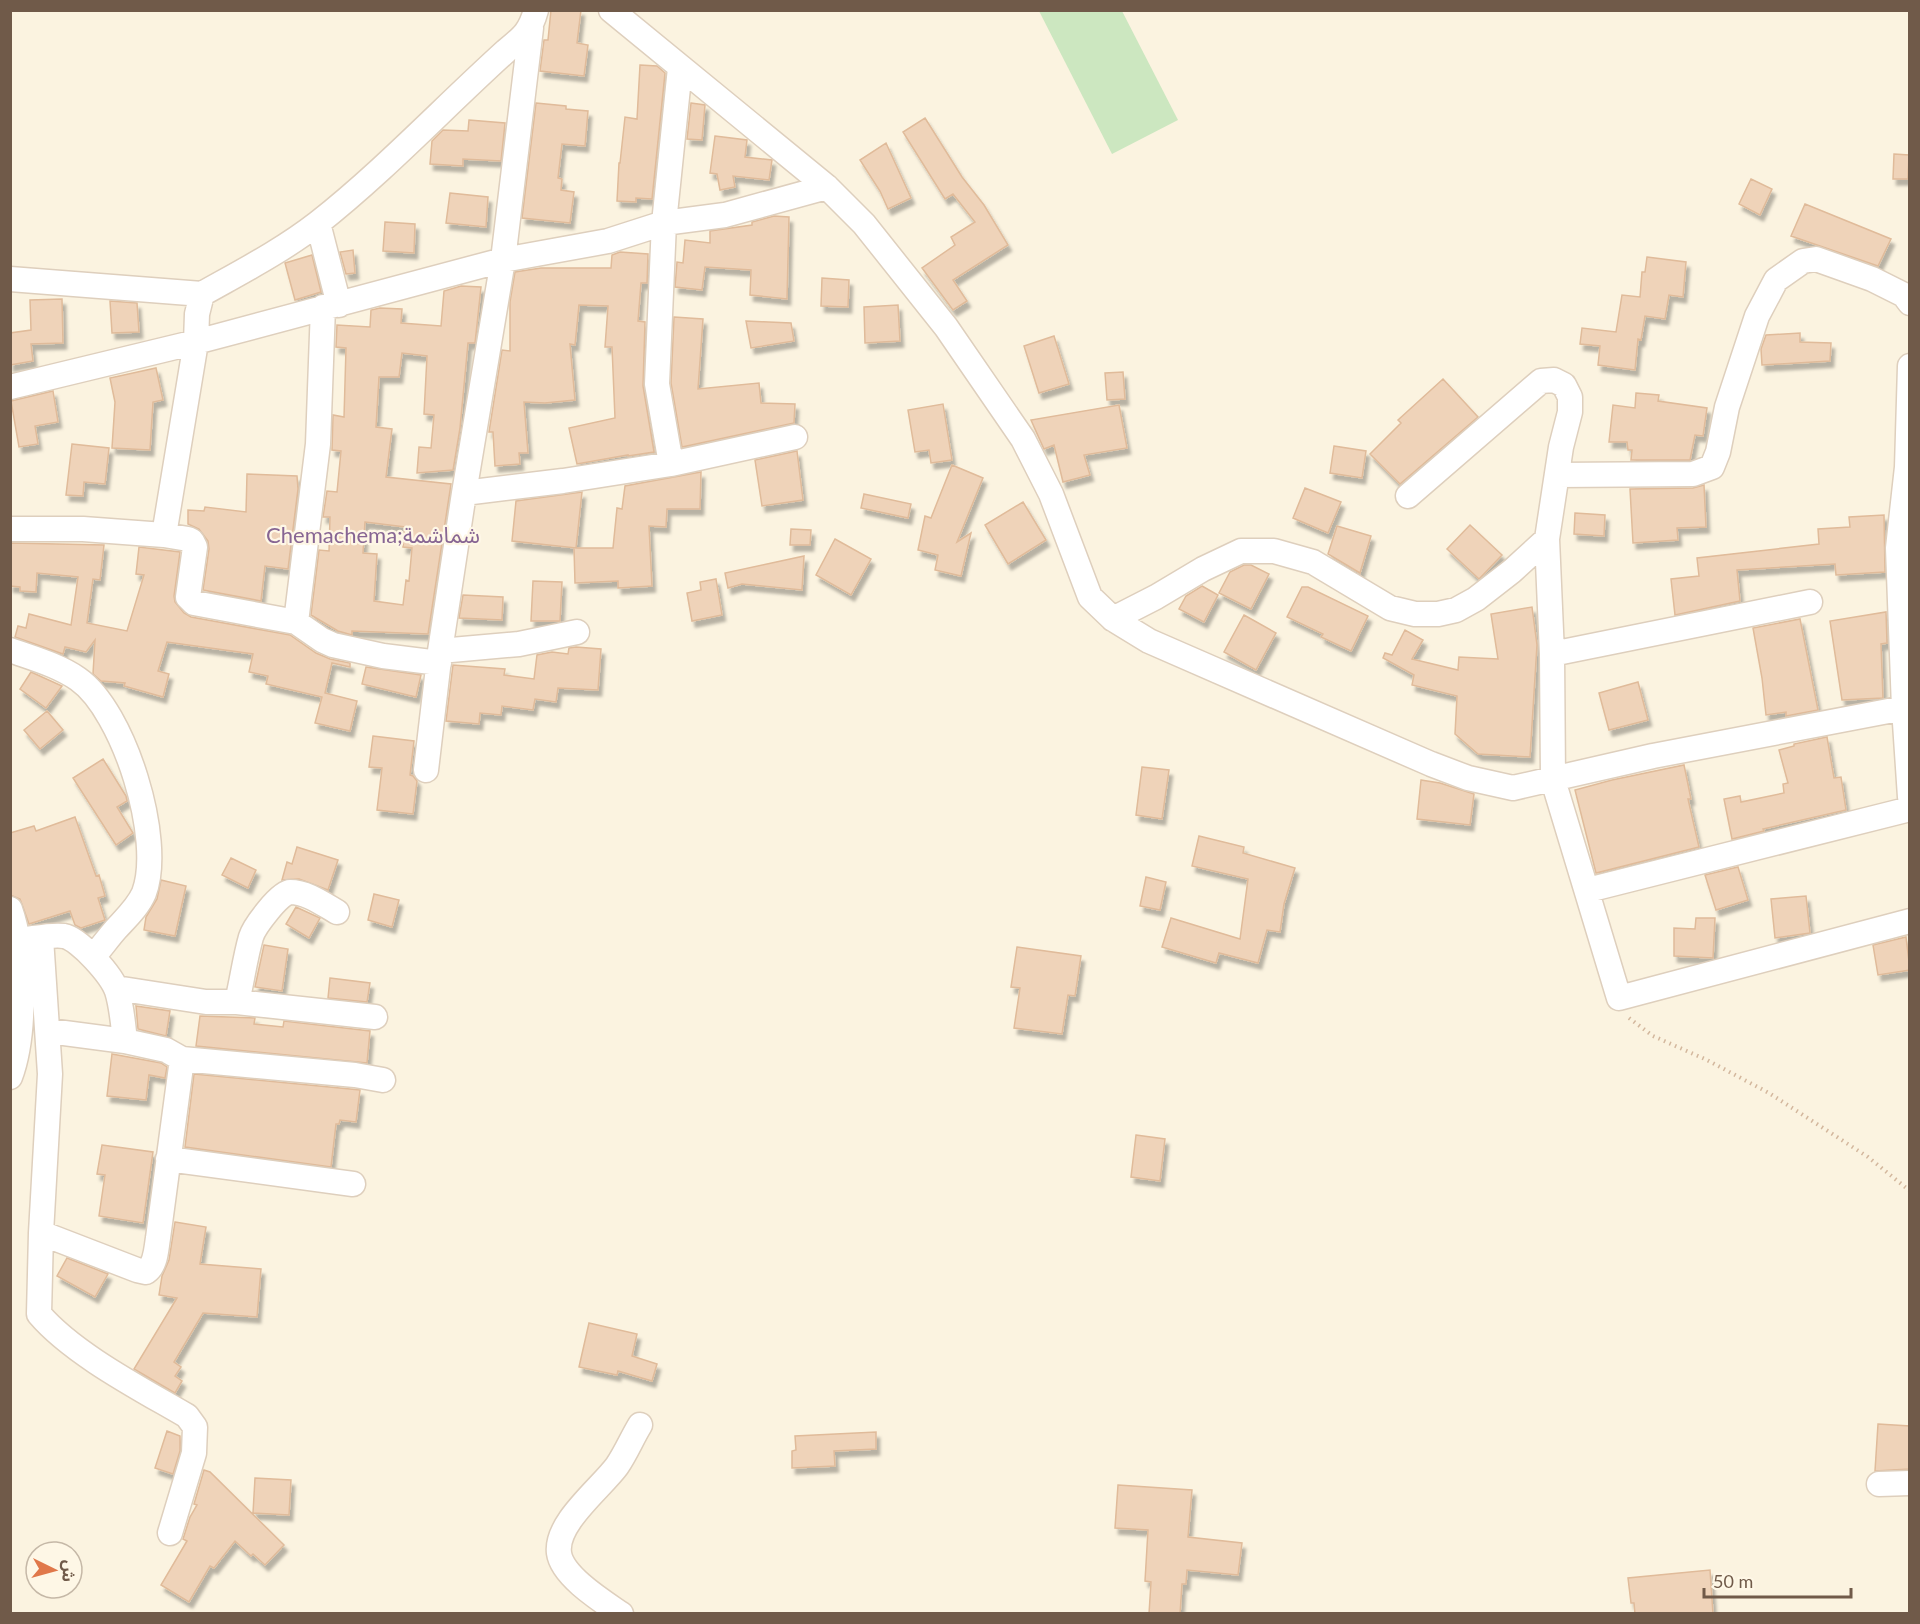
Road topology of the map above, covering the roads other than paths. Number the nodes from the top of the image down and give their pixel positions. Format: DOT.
graph roads {
  1 [pos="612,10"];
  2 [pos="534,19"];
  3 [pos="680,68"];
  4 [pos="826,187"];
  5 [pos="318,223"];
  6 [pos="664,224"];
  7 [pos="503,260"];
  8 [pos="10,279"];
  9 [pos="201,294"];
  10 [pos="1910,303"];
  11 [pos="331,306"];
  12 [pos="196,342"];
  13 [pos="1910,366"];
  14 [pos="10,387"];
  15 [pos="795,437"];
  16 [pos="671,464"];
  17 [pos="1557,475"];
  18 [pos="464,493"];
  19 [pos="1408,496"];
  20 [pos="10,529"];
  21 [pos="164,535"];
  22 [pos="1547,539"];
  23 [pos="1904,549"];
  24 [pos="1810,602"];
  25 [pos="1113,619"];
  26 [pos="296,622"];
  27 [pos="577,632"];
  28 [pos="10,650"];
  29 [pos="1552,654"];
  30 [pos="440,657"];
  31 [pos="1904,708"];
  32 [pos="426,770"];
  33 [pos="1553,780"];
  34 [pos="1910,797"];
  35 [pos="1910,809"];
  36 [pos="1588,890"];
  37 [pos="10,909"];
  38 [pos="337,912"];
  39 [pos="1910,921"];
  40 [pos="41,938"];
  41 [pos="18,940"];
  42 [pos="93,957"];
  43 [pos="116,988"];
  44 [pos="237,1002"];
  45 [pos="375,1017"];
  46 [pos="49,1031"];
  47 [pos="125,1041"];
  48 [pos="182,1059"];
  49 [pos="10,1077"];
  50 [pos="383,1080"];
  51 [pos="168,1159"];
  52 [pos="353,1184"];
  53 [pos="41,1233"];
  54 [pos="640,1425"];
  55 [pos="1910,1483"];
  56 [pos="1879,1484"];
  57 [pos="171,1533"];
  58 [pos="621,1614"];
  1 -- 3 [label="street"];
  2 -- 5 [label="street"];
  2 -- 7 [label="street"];
  3 -- 4 [label="street"];
  3 -- 6 [label="street"];
  4 -- 6 [label="street"];
  4 -- 25 [label="street"];
  5 -- 9 [label="street"];
  5 -- 11 [label="street"];
  6 -- 7 [label="street"];
  6 -- 16 [label="street"];
  7 -- 11 [label="street"];
  7 -- 18 [label="street"];
  8 -- 9 [label="street"];
  9 -- 12 [label="street"];
  10 -- 17 [label="street"];
  11 -- 12 [label="street"];
  11 -- 26 [label="street"];
  12 -- 14 [label="street"];
  12 -- 21 [label="street"];
  13 -- 23 [label="street"];
  15 -- 16 [label="street"];
  16 -- 18 [label="street"];
  17 -- 19 [label="street"];
  17 -- 22 [label="street"];
  18 -- 30 [label="street"];
  20 -- 21 [label="street"];
  21 -- 26 [label="street"];
  22 -- 25 [label="street"];
  22 -- 29 [label="street"];
  23 -- 31 [label="street"];
  24 -- 29 [label="street"];
  25 -- 33 [label="street"];
  26 -- 30 [label="street"];
  27 -- 30 [label="street"];
  28 -- 42 [label="street"];
  29 -- 33 [label="street"];
  30 -- 32 [label="street"];
  31 -- 33 [label="street"];
  31 -- 34 [label="street"];
  33 -- 36 [label="street"];
  35 -- 36 [label="street"];
  36 -- 39 [label="street"];
  37 -- 41 [label="street"];
  38 -- 44 [label="street"];
  40 -- 41 [label="street"];
  40 -- 42 [label="street"];
  40 -- 46 [label="street"];
  41 -- 49 [label="street"];
  42 -- 43 [label="street"];
  43 -- 44 [label="street"];
  43 -- 47 [label="street"];
  44 -- 45 [label="street"];
  46 -- 47 [label="street"];
  46 -- 53 [label="street"];
  47 -- 48 [label="street"];
  48 -- 50 [label="street"];
  48 -- 51 [label="street"];
  51 -- 52 [label="street"];
  51 -- 53 [label="street"];
  53 -- 57 [label="street"];
  54 -- 58 [label="street"];
  55 -- 56 [label="street"];
}
